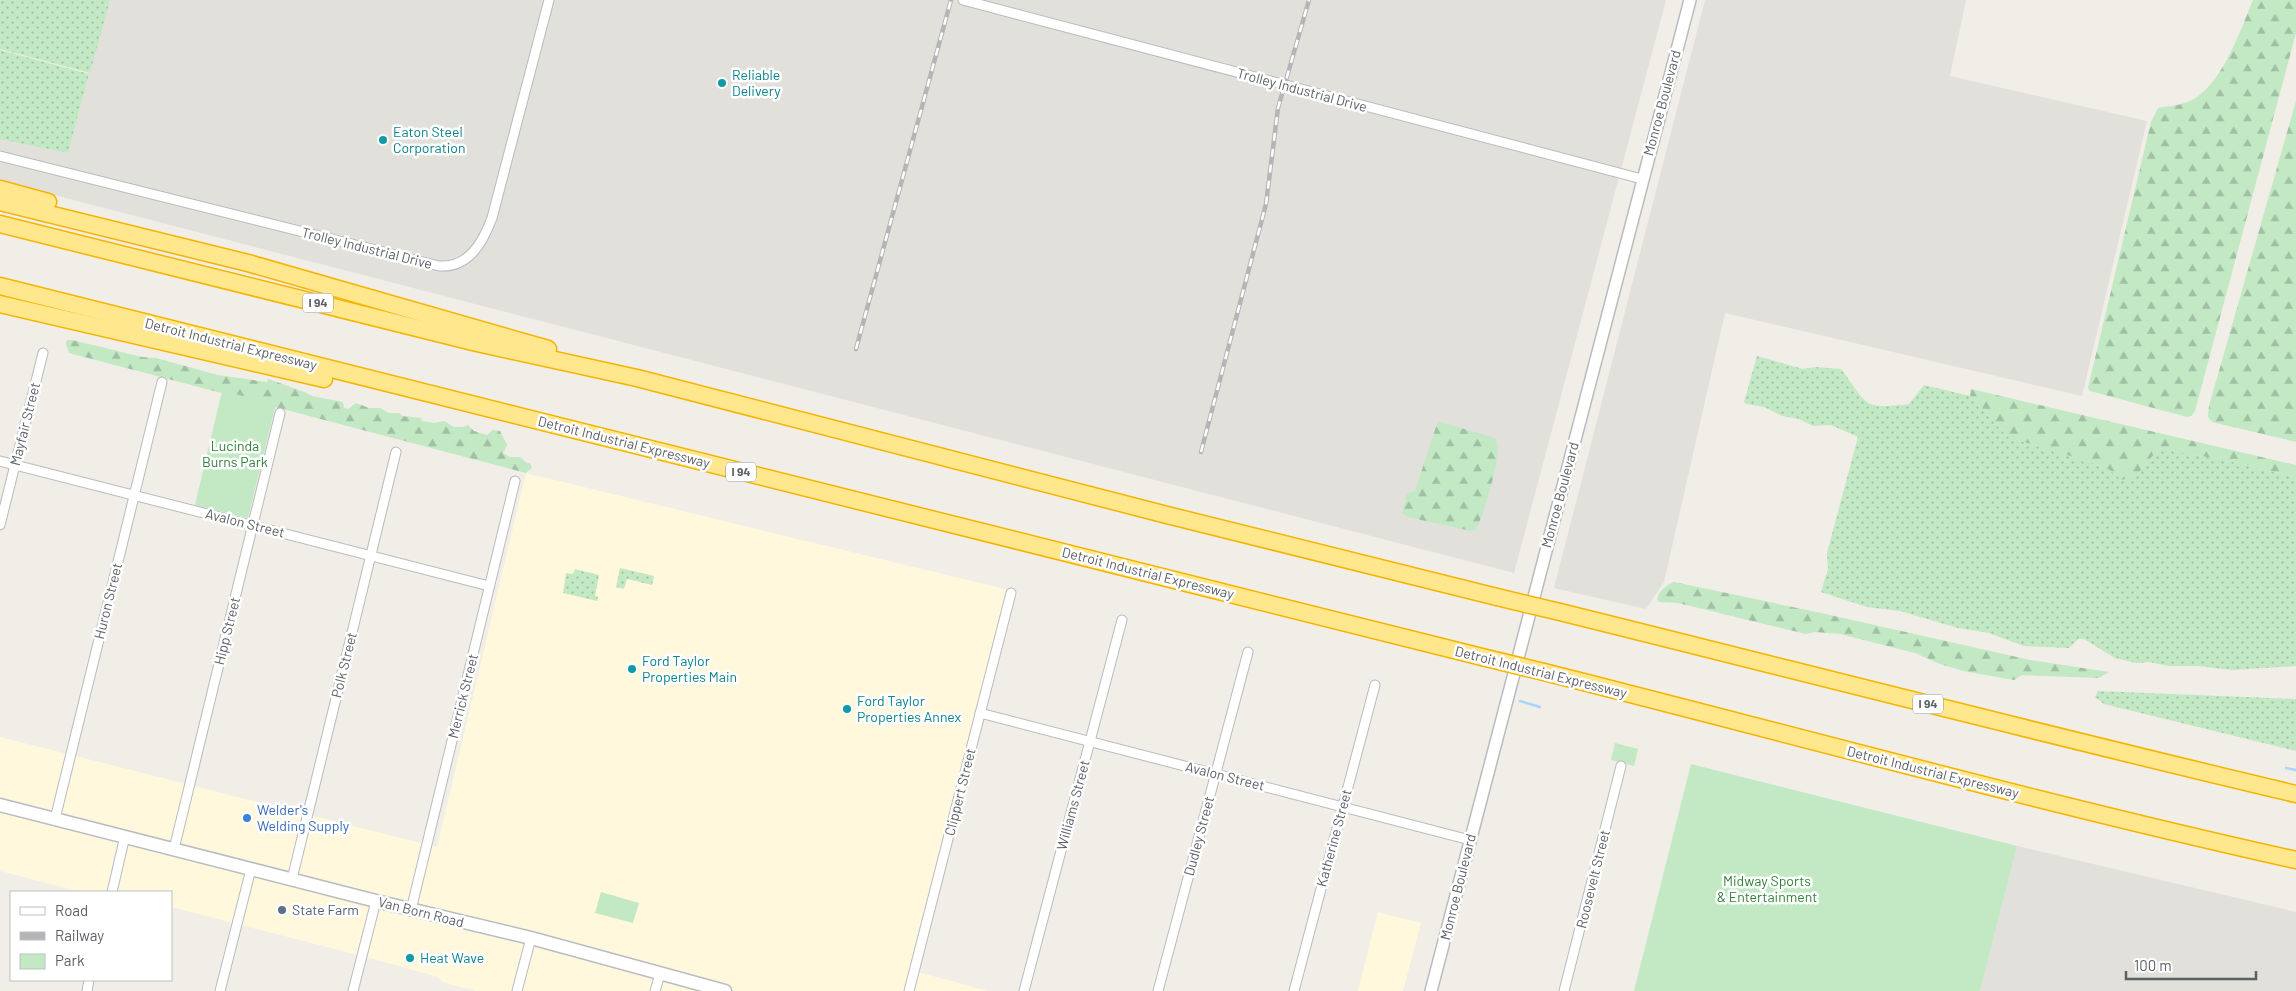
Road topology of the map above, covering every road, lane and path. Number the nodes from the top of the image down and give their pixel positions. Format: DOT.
graph roads {
  1 [pos="549,0"];
  2 [pos="963,0"];
  3 [pos="1690,0"];
  4 [pos="0,156"];
  5 [pos="1642,179"];
  6 [pos="0,190"];
  7 [pos="0,202"];
  8 [pos="0,224"];
  9 [pos="248,263"];
  10 [pos="0,286"];
  11 [pos="0,304"];
  12 [pos="42,353"];
  13 [pos="637,378"];
  14 [pos="162,382"];
  15 [pos="444,398"];
  16 [pos="280,413"];
  17 [pos="396,452"];
  18 [pos="0,461"];
  19 [pos="15,465"];
  20 [pos="515,481"];
  21 [pos="134,495"];
  22 [pos="0,525"];
  23 [pos="253,525"];
  24 [pos="371,555"];
  25 [pos="490,586"];
  26 [pos="1011,593"];
  27 [pos="1122,620"];
  28 [pos="1248,652"];
  29 [pos="1375,685"];
  30 [pos="980,713"];
  31 [pos="1090,742"];
  32 [pos="1621,766"];
  33 [pos="1216,774"];
  34 [pos="2296,794"];
  35 [pos="0,805"];
  36 [pos="1342,807"];
  37 [pos="55,819"];
  38 [pos="125,836"];
  39 [pos="1470,840"];
  40 [pos="174,849"];
  41 [pos="2296,860"];
  42 [pos="251,869"];
  43 [pos="292,879"];
  44 [pos="112,891"];
  45 [pos="376,901"];
  46 [pos="411,910"];
  47 [pos="531,938"];
  48 [pos="660,974"];
  49 [pos="220,991"];
  50 [pos="353,991"];
  51 [pos="517,991"];
  52 [pos="655,991"];
  53 [pos="725,991"];
  54 [pos="909,991"];
  55 [pos="1024,991"];
  56 [pos="1158,991"];
  57 [pos="1294,991"];
  58 [pos="1432,991"];
  59 [pos="1564,991"];
  1 -- 4 [label="street, Trolley Industrial Drive"];
  2 -- 5 [label="street, Trolley Industrial Drive"];
  3 -- 5 [label="street, Monroe Boulevard"];
  5 -- 39 [label="street, Monroe Boulevard"];
  6 -- 9 [label="highway"];
  7 -- 9 [label="highway"];
  8 -- 13 [label="highway, I 94"];
  9 -- 13 [label="highway"];
  10 -- 15 [label="highway, Detroit Industrial Expressway / I 94"];
  11 -- 15 [label="highway"];
  12 -- 19 [label="street, Mayfair Street"];
  13 -- 34 [label="highway, I 94, bridge"];
  14 -- 21 [label="street, Huron Street"];
  15 -- 41 [label="highway, Detroit Industrial Expressway / I 94, bridge"];
  16 -- 23 [label="street, Hipp Street"];
  17 -- 24 [label="street, Polk Street"];
  18 -- 19 [label="street, Avalon Street"];
  19 -- 21 [label="street, Avalon Street"];
  19 -- 22 [label="street, Mayfair Street"];
  20 -- 25 [label="street, Merrick Street"];
  21 -- 23 [label="street, Avalon Street"];
  21 -- 37 [label="street, Huron Street"];
  23 -- 24 [label="street, Avalon Street"];
  23 -- 40 [label="street, Hipp Street"];
  24 -- 25 [label="street, Avalon Street"];
  24 -- 43 [label="street, Polk Street"];
  25 -- 46 [label="street, Merrick Street"];
  26 -- 30 [label="street, Clippert Street"];
  27 -- 31 [label="street, Williams Street"];
  28 -- 33 [label="street, Dudley Street"];
  29 -- 36 [label="street, Katherine Street"];
  30 -- 31 [label="street, Avalon Street"];
  30 -- 54 [label="street, Clippert Street"];
  31 -- 33 [label="street, Avalon Street"];
  31 -- 55 [label="street, Williams Street"];
  32 -- 59 [label="street, Roosevelt Street"];
  33 -- 36 [label="street, Avalon Street"];
  33 -- 56 [label="street, Dudley Street"];
  35 -- 37 [label="main road, Van Born Road"];
  36 -- 39 [label="street, Avalon Street"];
  36 -- 57 [label="street, Katherine Street"];
  37 -- 38 [label="main road, Van Born Road"];
  38 -- 40 [label="main road, Van Born Road"];
  38 -- 44 [label="street"];
  39 -- 58 [label="street, Monroe Boulevard"];
  40 -- 42 [label="main road, Van Born Road"];
  42 -- 43 [label="main road, Van Born Road"];
  42 -- 49 [label="street"];
  43 -- 45 [label="main road, Van Born Road"];
  45 -- 46 [label="main road, Van Born Road"];
  45 -- 50 [label="street"];
  46 -- 47 [label="main road, Van Born Road"];
  47 -- 48 [label="main road, Van Born Road"];
  47 -- 51 [label="street"];
  48 -- 52 [label="street"];
  48 -- 53 [label="main road, Van Born Road"];
}
